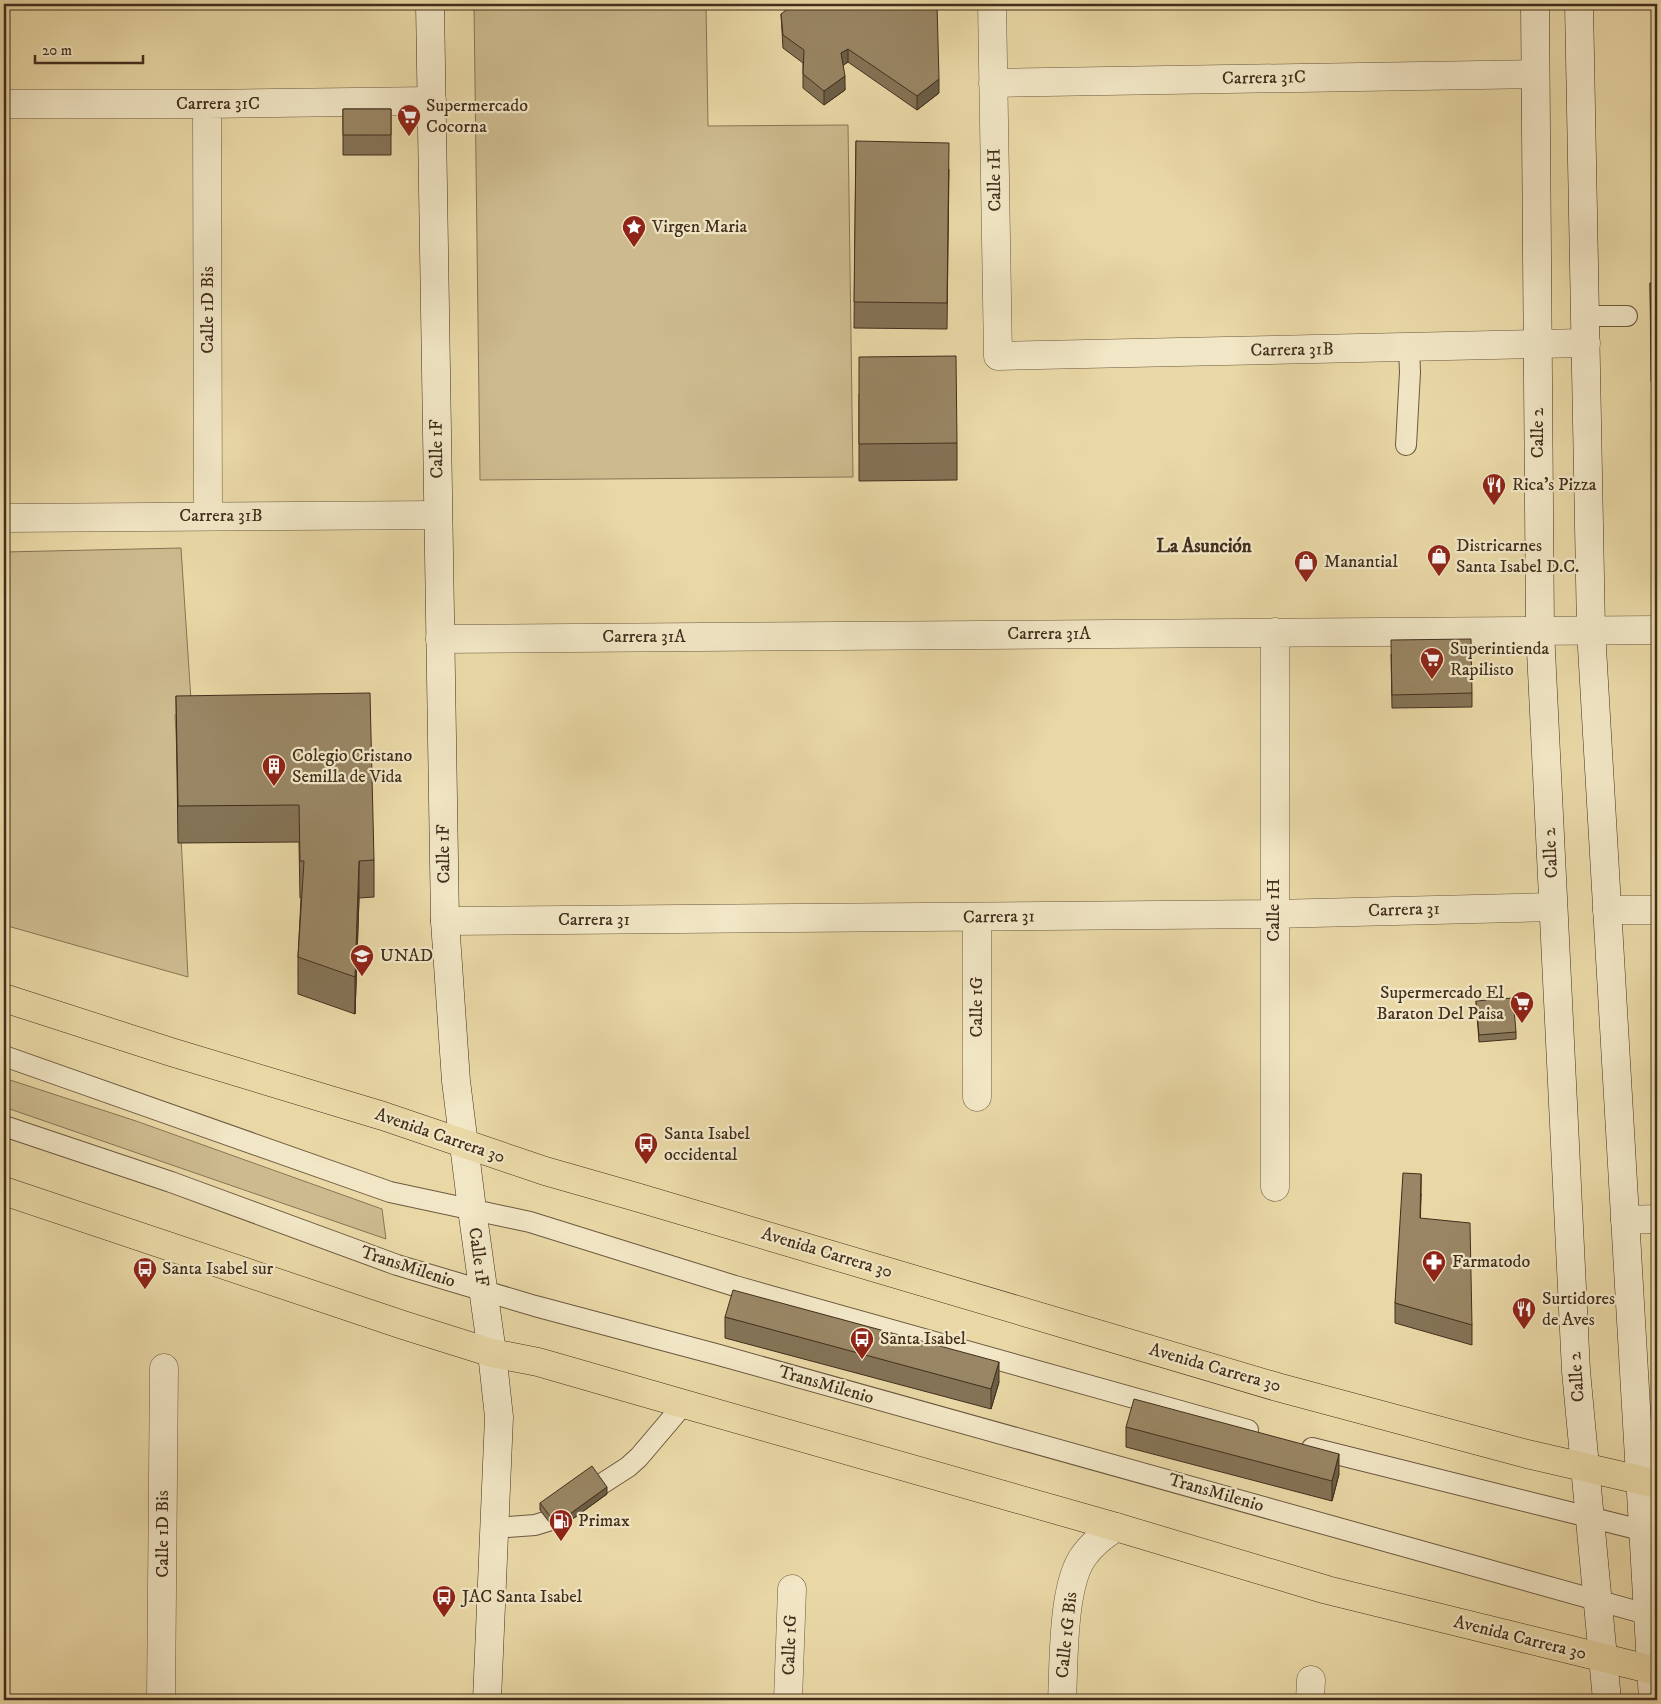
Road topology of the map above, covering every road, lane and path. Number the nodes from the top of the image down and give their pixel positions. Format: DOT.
graph roads {
  1 [pos="430,4"];
  2 [pos="992,4"];
  3 [pos="1535,4"];
  4 [pos="1579,4"];
  5 [pos="1535,74"];
  6 [pos="993,83"];
  7 [pos="432,101"];
  8 [pos="4,104"];
  9 [pos="207,104"];
  10 [pos="1585,316"];
  11 [pos="1627,316"];
  12 [pos="1586,343"];
  13 [pos="1538,344"];
  14 [pos="1409,347"];
  15 [pos="998,356"];
  16 [pos="1406,445"];
  17 [pos="438,514"];
  18 [pos="208,516"];
  19 [pos="4,518"];
  20 [pos="1540,630"];
  21 [pos="1591,630"];
  22 [pos="1657,630"];
  23 [pos="1275,632"];
  24 [pos="440,639"];
  25 [pos="1553,907"];
  26 [pos="1607,910"];
  27 [pos="1657,910"];
  28 [pos="1274,914"];
  29 [pos="977,917"];
  30 [pos="445,921"];
  31 [pos="4,998"];
  32 [pos="4,1056"];
  33 [pos="977,1098"];
  34 [pos="4,1126"];
  35 [pos="463,1144"];
  36 [pos="1275,1187"];
  37 [pos="4,1191"];
  38 [pos="472,1209"];
  39 [pos="1625,1220"];
  40 [pos="1657,1220"];
  41 [pos="483,1291"];
  42 [pos="492,1352"];
  43 [pos="164,1368"];
  44 [pos="684,1404"];
  45 [pos="1270,1436"];
  46 [pos="1299,1444"];
  47 [pos="1585,1467"];
  48 [pos="1649,1482"];
  49 [pos="600,1484"];
  50 [pos="1590,1518"];
  51 [pos="548,1521"];
  52 [pos="1116,1527"];
  53 [pos="494,1528"];
  54 [pos="1650,1533"];
  55 [pos="792,1589"];
  56 [pos="1598,1600"];
  57 [pos="1652,1616"];
  58 [pos="1603,1658"];
  59 [pos="1654,1670"];
  60 [pos="161,1700"];
  61 [pos="487,1700"];
  62 [pos="788,1700"];
  63 [pos="1062,1700"];
  64 [pos="1607,1700"];
  65 [pos="1653,1700"];
  1 -- 7 [label="street, Calle 1F"];
  2 -- 6 [label="street, Calle 1H"];
  3 -- 5 [label="street, Calle 2"];
  4 -- 10 [label="street"];
  5 -- 6 [label="street, Carrera 31C"];
  5 -- 13 [label="street, Calle 2"];
  6 -- 15 [label="street, Calle 1H"];
  7 -- 9 [label="street, Carrera 31C"];
  7 -- 17 [label="street, Calle 1F"];
  8 -- 9 [label="street, Carrera 31C"];
  9 -- 18 [label="street, Calle 1D Bis"];
  10 -- 11 [label="lane"];
  10 -- 12 [label="street"];
  12 -- 13 [label="street, Carrera 31B"];
  12 -- 21 [label="street"];
  13 -- 14 [label="street, Carrera 31B"];
  13 -- 20 [label="street, Calle 2"];
  14 -- 15 [label="street, Carrera 31B"];
  14 -- 16 [label="lane"];
  17 -- 18 [label="street, Carrera 31B"];
  17 -- 24 [label="street, Calle 1F"];
  18 -- 19 [label="street, Carrera 31B"];
  20 -- 21 [label="street, Carrera 31A"];
  20 -- 23 [label="street, Carrera 31A"];
  20 -- 25 [label="street, Calle 2"];
  21 -- 22 [label="street, Carrera 31A"];
  21 -- 26 [label="street"];
  23 -- 24 [label="street, Carrera 31A"];
  23 -- 28 [label="street, Calle 1H"];
  24 -- 30 [label="street, Calle 1F"];
  25 -- 28 [label="street, Carrera 31"];
  25 -- 47 [label="street, Calle 2"];
  26 -- 27 [label="street"];
  26 -- 39 [label="street"];
  28 -- 29 [label="street, Carrera 31"];
  28 -- 36 [label="street, Calle 1H"];
  29 -- 30 [label="street, Carrera 31"];
  29 -- 33 [label="street, Calle 1G"];
  30 -- 35 [label="street, Calle 1F"];
  31 -- 35 [label="highway, Avenida Carrera 30"];
  32 -- 38 [label="lane"];
  34 -- 41 [label="lane, TransMilenio"];
  35 -- 38 [label="street, Calle 1F"];
  35 -- 47 [label="highway, Avenida Carrera 30"];
  37 -- 42 [label="highway, Avenida Carrera 30"];
  38 -- 41 [label="street, Calle 1F"];
  38 -- 45 [label="lane"];
  39 -- 40 [label="street"];
  39 -- 48 [label="street"];
  41 -- 42 [label="street, Calle 1F"];
  41 -- 56 [label="lane, TransMilenio"];
  42 -- 44 [label="highway, Avenida Carrera 30"];
  42 -- 53 [label="street, Calle 1F"];
  43 -- 60 [label="street, Calle 1D Bis"];
  44 -- 49 [label="lane"];
  44 -- 52 [label="highway, Avenida Carrera 30"];
  46 -- 50 [label="lane"];
  47 -- 48 [label="highway, Avenida Carrera 30"];
  47 -- 50 [label="street, Calle 2"];
  48 -- 54 [label="street"];
  50 -- 54 [label="lane"];
  50 -- 56 [label="street, Calle 2"];
  51 -- 53 [label="lane"];
  52 -- 58 [label="highway, Avenida Carrera 30"];
  52 -- 63 [label="street, Calle 1G Bis"];
  53 -- 61 [label="street, Calle 1F"];
  54 -- 57 [label="street"];
  55 -- 62 [label="street, Calle 1G"];
  56 -- 57 [label="lane, TransMilenio"];
  56 -- 58 [label="street, Calle 2"];
  57 -- 59 [label="street"];
  58 -- 59 [label="highway, Avenida Carrera 30"];
  58 -- 64 [label="street, Calle 2"];
  59 -- 65 [label="street"];
}
